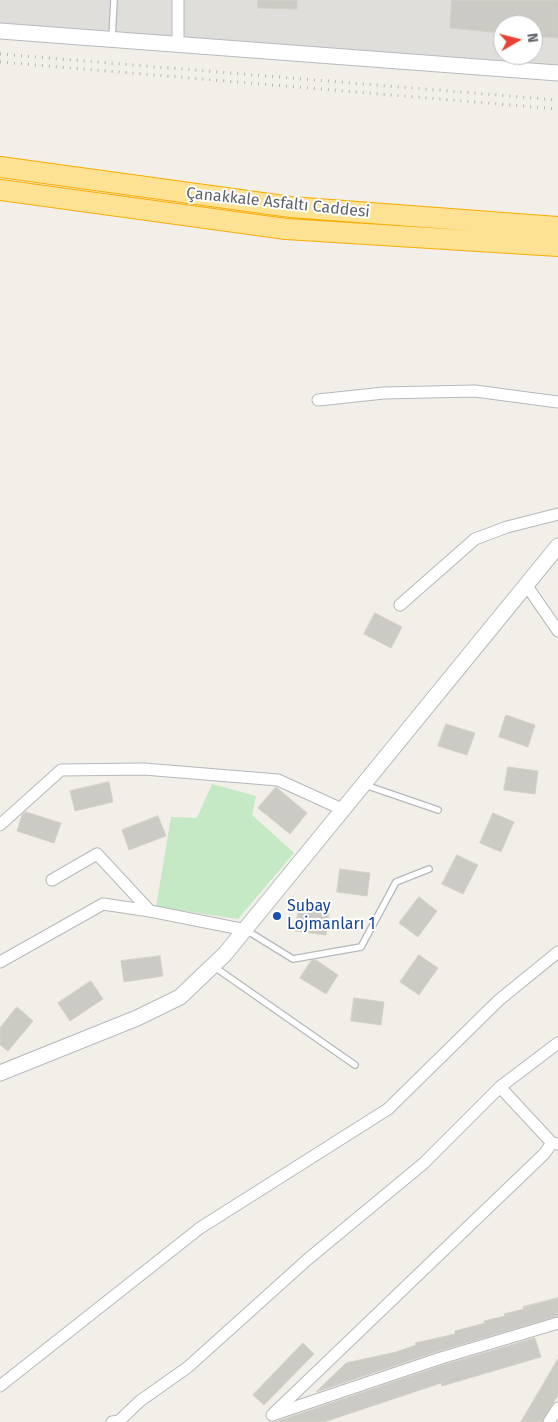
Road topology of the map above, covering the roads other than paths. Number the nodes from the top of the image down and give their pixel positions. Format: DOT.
graph roads {
  1 [pos="114,0"];
  2 [pos="178,0"];
  3 [pos="0,31"];
  4 [pos="112,40"];
  5 [pos="178,44"];
  6 [pos="558,73"];
  7 [pos="0,167"];
  8 [pos="0,190"];
  9 [pos="558,227"];
  10 [pos="558,246"];
  11 [pos="318,400"];
  12 [pos="558,402"];
  13 [pos="558,514"];
  14 [pos="558,546"];
  15 [pos="527,586"];
  16 [pos="400,605"];
  17 [pos="555,624"];
  18 [pos="365,785"];
  19 [pos="344,810"];
  20 [pos="438,810"];
  21 [pos="0,825"];
  22 [pos="429,869"];
  23 [pos="52,880"];
  24 [pos="150,911"];
  25 [pos="246,930"];
  26 [pos="558,952"];
  27 [pos="0,962"];
  28 [pos="213,966"];
  29 [pos="558,1044"];
  30 [pos="355,1065"];
  31 [pos="0,1073"];
  32 [pos="500,1087"];
  33 [pos="555,1143"];
  34 [pos="558,1323"];
  35 [pos="0,1386"];
  36 [pos="558,1408"];
  37 [pos="117,1422"];
  38 [pos="549,1422"];
  1 -- 4 [label="lane"];
  2 -- 5 [label="street"];
  3 -- 4 [label="street"];
  4 -- 5 [label="street"];
  5 -- 6 [label="street"];
  7 -- 9 [label="highway, Çanakkale Asfaltı Caddesi"];
  8 -- 10 [label="highway, Çanakkale Asfaltı Caddesi"];
  11 -- 12 [label="street"];
  13 -- 16 [label="street"];
  14 -- 15 [label="street"];
  15 -- 17 [label="street"];
  15 -- 18 [label="street"];
  18 -- 19 [label="street"];
  18 -- 20 [label="lane"];
  19 -- 21 [label="street"];
  19 -- 25 [label="street"];
  22 -- 25 [label="lane"];
  23 -- 24 [label="street"];
  24 -- 25 [label="street"];
  24 -- 27 [label="street"];
  25 -- 28 [label="street"];
  26 -- 35 [label="street"];
  28 -- 30 [label="lane"];
  28 -- 31 [label="street"];
  29 -- 32 [label="street"];
  32 -- 33 [label="street"];
  32 -- 37 [label="street"];
  33 -- 34 [label="street"];
  36 -- 38 [label="street"];
}
